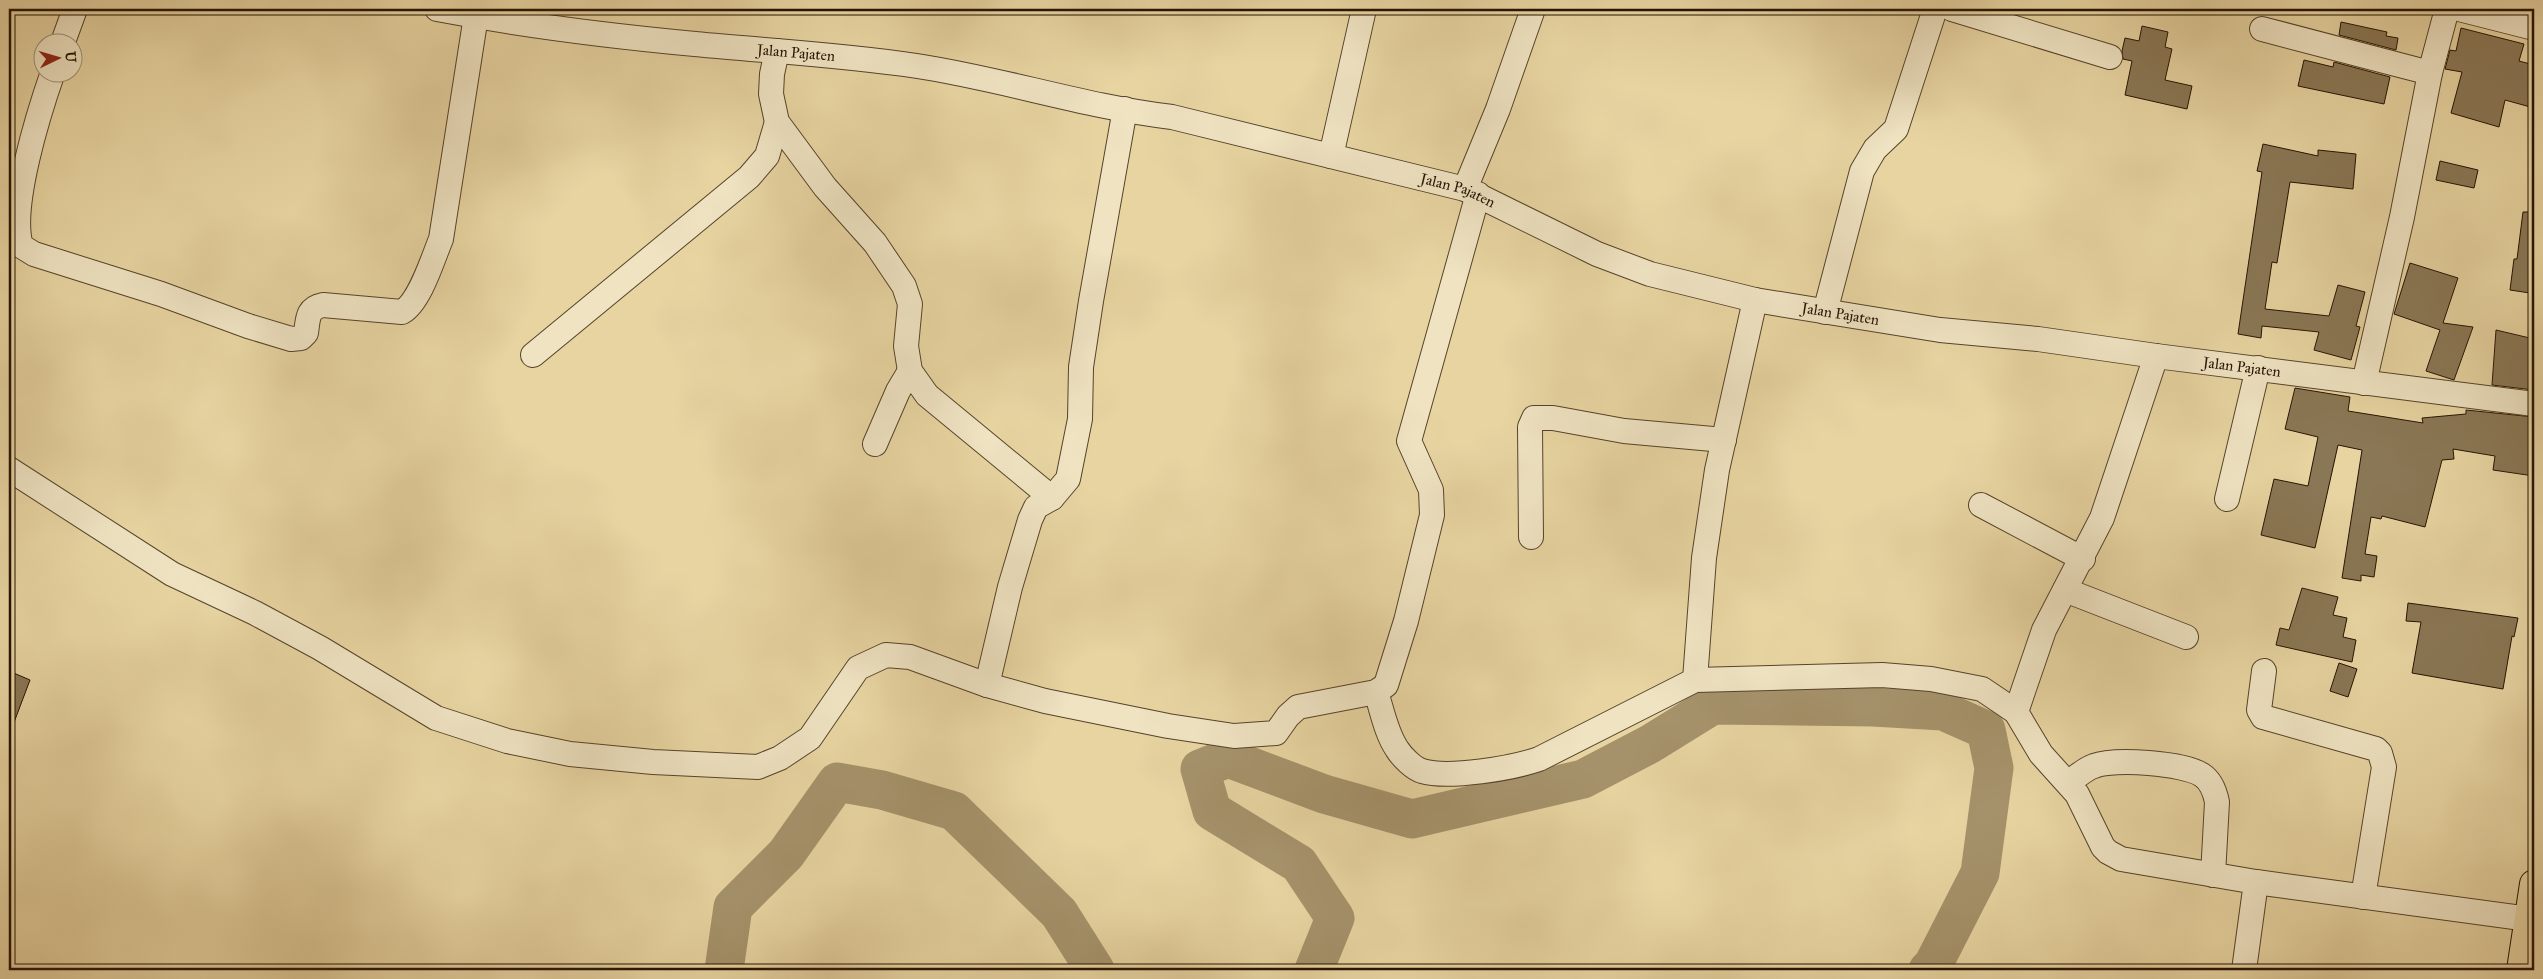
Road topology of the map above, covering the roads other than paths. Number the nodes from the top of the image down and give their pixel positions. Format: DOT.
graph roads {
  1 [pos="75,9"];
  2 [pos="437,9"];
  3 [pos="1364,9"];
  4 [pos="1533,9"];
  5 [pos="1935,9"];
  6 [pos="1952,9"];
  7 [pos="2446,9"];
  8 [pos="2459,9"];
  9 [pos="476,16"];
  10 [pos="2534,28"];
  11 [pos="2262,29"];
  12 [pos="67,32"];
  13 [pos="777,51"];
  14 [pos="2110,57"];
  15 [pos="2430,73"];
  16 [pos="50,82"];
  17 [pos="1125,109"];
  18 [pos="777,122"];
  19 [pos="1331,156"];
  20 [pos="1471,192"];
  21 [pos="1754,300"];
  22 [pos="1825,312"];
  23 [pos="533,355"];
  24 [pos="2156,356"];
  25 [pos="2258,368"];
  26 [pos="910,371"];
  27 [pos="2364,383"];
  28 [pos="2534,404"];
  29 [pos="1724,440"];
  30 [pos="875,444"];
  31 [pos="9,469"];
  32 [pos="1052,498"];
  33 [pos="2227,499"];
  34 [pos="1982,505"];
  35 [pos="1531,537"];
  36 [pos="2082,559"];
  37 [pos="2065,590"];
  38 [pos="2186,637"];
  39 [pos="2264,671"];
  40 [pos="1695,680"];
  41 [pos="987,685"];
  42 [pos="1376,692"];
  43 [pos="2016,712"];
  44 [pos="2068,782"];
  45 [pos="2213,875"];
  46 [pos="2256,882"];
  47 [pos="2534,884"];
  48 [pos="2363,897"];
  49 [pos="2529,919"];
  50 [pos="2244,970"];
  51 [pos="2521,970"];
  1 -- 12 [label="street"];
  2 -- 9 [label="street, Jalan Pajaten"];
  3 -- 19 [label="street"];
  4 -- 20 [label="street"];
  5 -- 22 [label="street"];
  6 -- 14 [label="street"];
  7 -- 15 [label="street"];
  8 -- 10 [label="street"];
  9 -- 13 [label="street, Jalan Pajaten"];
  9 -- 16 [label="street"];
  11 -- 15 [label="street"];
  13 -- 17 [label="street, Jalan Pajaten"];
  13 -- 18 [label="street"];
  15 -- 27 [label="street"];
  17 -- 19 [label="street, Jalan Pajaten"];
  17 -- 32 [label="street"];
  18 -- 23 [label="street"];
  18 -- 26 [label="street"];
  19 -- 20 [label="street, Jalan Pajaten"];
  20 -- 21 [label="street, Jalan Pajaten"];
  20 -- 42 [label="street"];
  21 -- 22 [label="street, Jalan Pajaten"];
  21 -- 29 [label="street"];
  22 -- 24 [label="street, Jalan Pajaten"];
  24 -- 25 [label="street, Jalan Pajaten"];
  24 -- 36 [label="street"];
  25 -- 27 [label="street, Jalan Pajaten"];
  25 -- 33 [label="street"];
  26 -- 30 [label="street"];
  26 -- 32 [label="street"];
  27 -- 28 [label="street, Jalan Pajaten"];
  29 -- 35 [label="street"];
  29 -- 40 [label="street"];
  31 -- 41 [label="street"];
  32 -- 41 [label="street"];
  34 -- 36 [label="street"];
  36 -- 37 [label="street"];
  37 -- 38 [label="street"];
  37 -- 43 [label="street"];
  39 -- 48 [label="street"];
  40 -- 42 [label="street"];
  40 -- 43 [label="street"];
  41 -- 42 [label="street"];
  43 -- 44 [label="street"];
  44 -- 45 [label="street"];
  44 -- 45 [label="street"];
  45 -- 46 [label="street"];
  46 -- 48 [label="street"];
  46 -- 50 [label="street"];
  47 -- 49 [label="highway"];
  48 -- 49 [label="street"];
  49 -- 51 [label="highway"];
}
